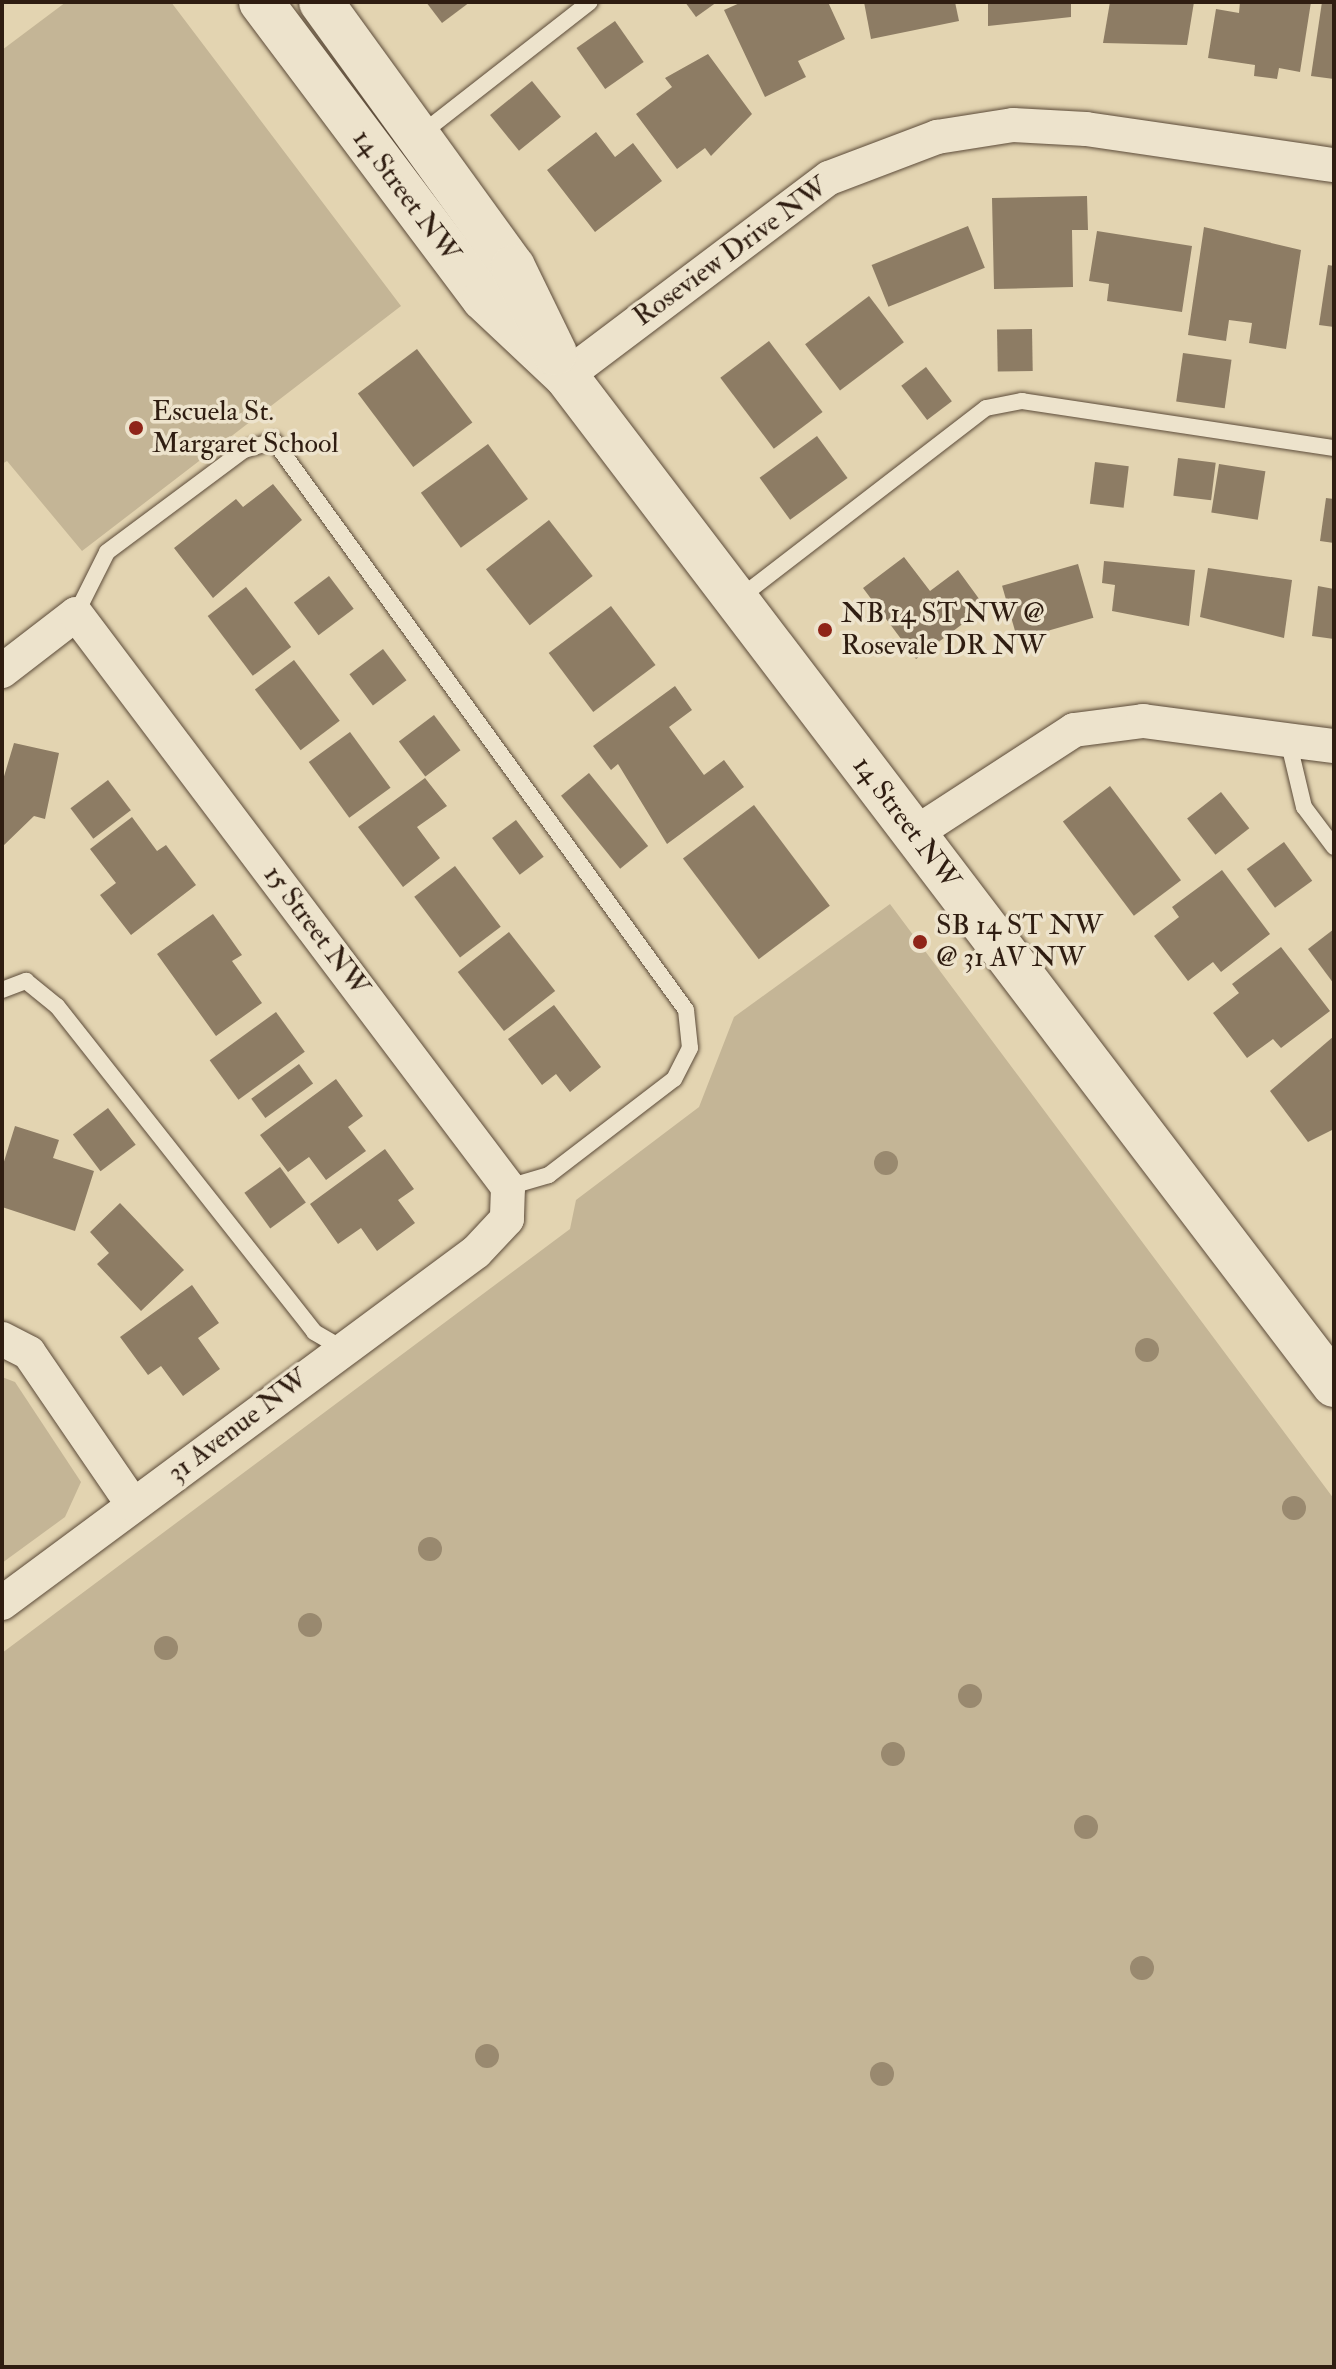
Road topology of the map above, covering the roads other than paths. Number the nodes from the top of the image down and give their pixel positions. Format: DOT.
graph roads {
  1 [pos="261,2"];
  2 [pos="321,2"];
  3 [pos="590,2"];
  4 [pos="420,135"];
  5 [pos="1334,165"];
  6 [pos="566,376"];
  7 [pos="1334,448"];
  8 [pos="737,600"];
  9 [pos="76,614"];
  10 [pos="2,671"];
  11 [pos="1288,740"];
  12 [pos="1334,746"];
  13 [pos="914,834"];
  14 [pos="1334,847"];
  15 [pos="2,990"];
  16 [pos="508,1187"];
  17 [pos="2,1339"];
  18 [pos="342,1348"];
  19 [pos="1334,1385"];
  20 [pos="133,1505"];
  21 [pos="2,1603"];
  1 -- 6 [label="main road, 14 Street NW"];
  2 -- 4 [label="main road, 14 Street NW"];
  3 -- 4 [label="lane"];
  4 -- 6 [label="main road, 14 Street NW"];
  5 -- 6 [label="street, Roseview Drive NW"];
  6 -- 8 [label="main road, 14 Street NW"];
  7 -- 8 [label="lane"];
  8 -- 13 [label="main road, 14 Street NW"];
  9 -- 10 [label="street"];
  9 -- 16 [label="street, 15 Street NW"];
  9 -- 16 [label="lane"];
  11 -- 12 [label="street"];
  11 -- 13 [label="street"];
  11 -- 14 [label="lane"];
  13 -- 19 [label="main road, 14 Street NW"];
  15 -- 18 [label="lane"];
  16 -- 18 [label="street, 31 Avenue NW"];
  17 -- 20 [label="street"];
  18 -- 20 [label="street, 31 Avenue NW"];
  20 -- 21 [label="street, 31 Avenue NW"];
}
